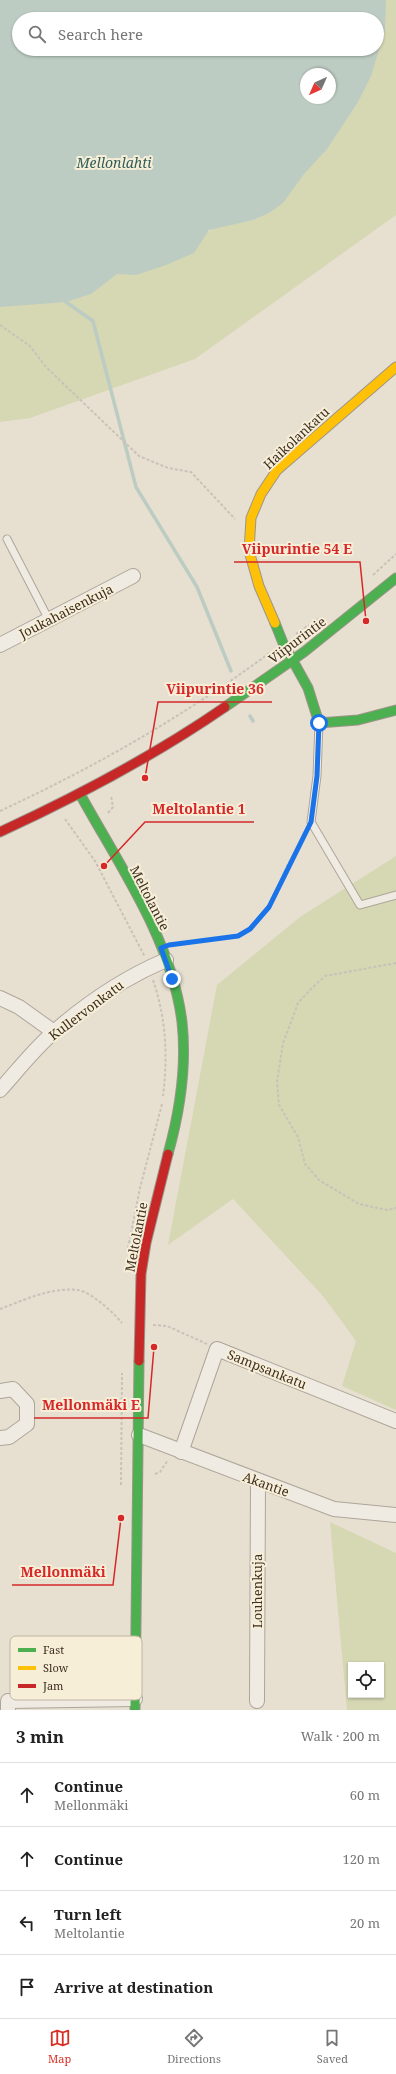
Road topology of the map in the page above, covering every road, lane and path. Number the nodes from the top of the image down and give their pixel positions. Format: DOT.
graph roads {
  1 [pos="0,325"];
  2 [pos="396,367"];
  3 [pos="250,531"];
  4 [pos="7,539"];
  5 [pos="396,554"];
  6 [pos="133,576"];
  7 [pos="396,578"];
  8 [pos="368,580"];
  9 [pos="318,619"];
  10 [pos="49,620"];
  11 [pos="283,643"];
  12 [pos="0,645"];
  13 [pos="293,660"];
  14 [pos="396,710"];
  15 [pos="319,723"];
  16 [pos="47,789"];
  17 [pos="80,794"];
  18 [pos="57,806"];
  19 [pos="0,811"];
  20 [pos="311,822"];
  21 [pos="0,832"];
  22 [pos="396,895"];
  23 [pos="163,954"];
  24 [pos="147,961"];
  25 [pos="396,963"];
  26 [pos="0,998"];
  27 [pos="54,1032"];
  28 [pos="0,1090"];
  29 [pos="396,1208"];
  30 [pos="127,1258"];
  31 [pos="0,1309"];
  32 [pos="122,1316"];
  33 [pos="122,1322"];
  34 [pos="139,1324"];
  35 [pos="122,1330"];
  36 [pos="217,1349"];
  37 [pos="122,1369"];
  38 [pos="0,1391"];
  39 [pos="396,1421"];
  40 [pos="139,1435"];
  41 [pos="0,1438"];
  42 [pos="181,1452"];
  43 [pos="121,1478"];
  44 [pos="258,1481"];
  45 [pos="396,1515"];
  46 [pos="136,1636"];
  47 [pos="257,1701"];
  48 [pos="5,1704"];
  49 [pos="135,1704"];
  1 -- 3 [label="path"];
  2 -- 3 [label="street, Haikolankatu"];
  3 -- 11 [label="street, Haikolankatu"];
  4 -- 10 [label="lane"];
  5 -- 8 [label="path"];
  6 -- 10 [label="street, Joukahaisenkuja"];
  7 -- 13 [label="street, Viipurintie"];
  9 -- 11 [label="path"];
  10 -- 12 [label="street, Joukahaisenkuja"];
  11 -- 13 [label="street, Haikolankatu"];
  11 -- 16 [label="path"];
  13 -- 15 [label="street, Haikolankatu"];
  13 -- 17 [label="street, Viipurintie"];
  14 -- 15 [label="street"];
  15 -- 20 [label="lane"];
  16 -- 18 [label="path"];
  16 -- 19 [label="path"];
  17 -- 18 [label="street, Viipurintie"];
  17 -- 23 [label="street, Meltolantie"];
  18 -- 21 [label="street, Viipurintie"];
  18 -- 24 [label="path"];
  20 -- 22 [label="lane"];
  20 -- 23 [label="path"];
  23 -- 24 [label="street, Kullervonkatu"];
  23 -- 24 [label="path"];
  23 -- 34 [label="street, Meltolantie"];
  24 -- 27 [label="street, Kullervonkatu"];
  24 -- 30 [label="path"];
  25 -- 29 [label="path"];
  26 -- 27 [label="street"];
  27 -- 28 [label="street, Kullervonkatu"];
  31 -- 33 [label="path"];
  32 -- 33 [label="path"];
  33 -- 34 [label="path"];
  33 -- 35 [label="path"];
  34 -- 36 [label="path"];
  34 -- 40 [label="street, Meltolantie"];
  36 -- 39 [label="street, Sampsankatu"];
  36 -- 42 [label="street, Sampsankatu"];
  37 -- 43 [label="path"];
  38 -- 41 [label="street"];
  40 -- 42 [label="street, Akantie"];
  40 -- 46 [label="street, Meltolantie"];
  42 -- 44 [label="street, Akantie"];
  44 -- 45 [label="street, Akantie"];
  44 -- 47 [label="street, Louhenkuja"];
  48 -- 49 [label="street"];
}
